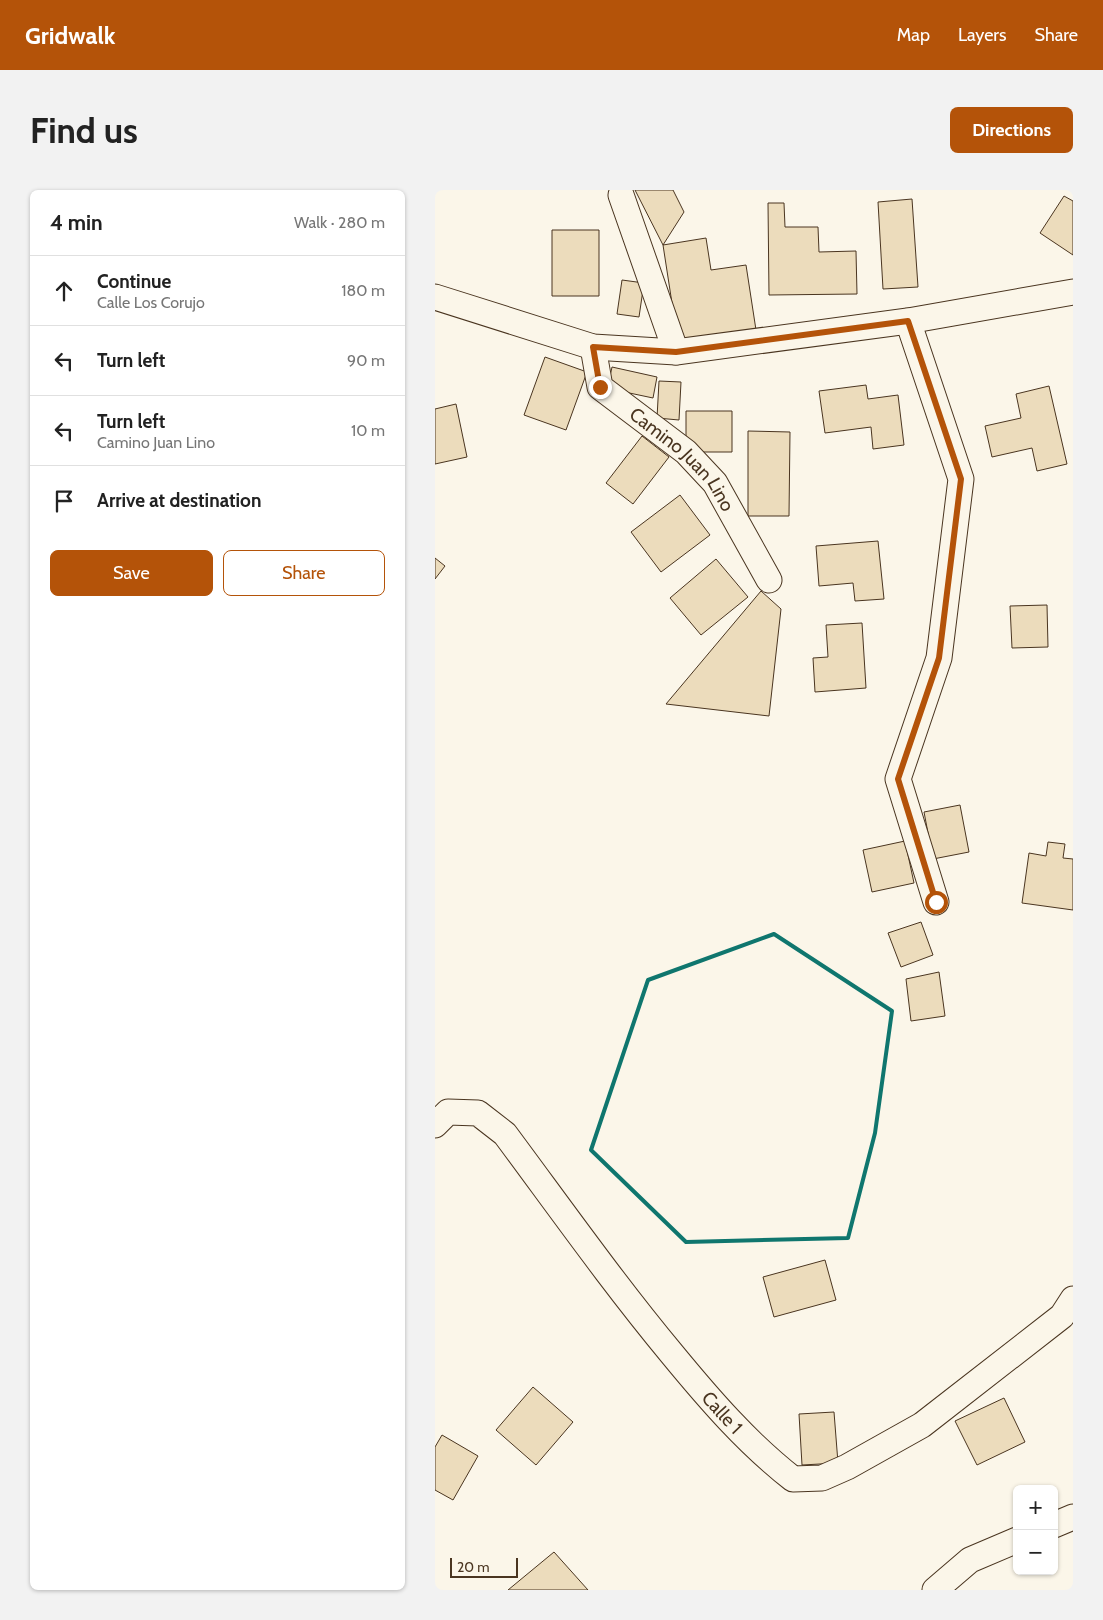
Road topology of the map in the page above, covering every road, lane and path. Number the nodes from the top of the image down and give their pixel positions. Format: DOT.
graph roads {
  1 [pos="621,195"];
  2 [pos="1073,292"];
  3 [pos="435,297"];
  4 [pos="908,321"];
  5 [pos="593,347"];
  6 [pos="676,352"];
  7 [pos="769,580"];
  8 [pos="936,902"];
  9 [pos="435,1125"];
  10 [pos="1073,1299"];
  11 [pos="1073,1517"];
  12 [pos="1058,1523"];
  13 [pos="1013,1542"];
  14 [pos="935,1590"];
  1 -- 6 [label="street"];
  2 -- 4 [label="street"];
  3 -- 5 [label="street"];
  4 -- 6 [label="street"];
  4 -- 8 [label="street"];
  5 -- 6 [label="street"];
  5 -- 7 [label="street, Camino Juan Lino"];
  9 -- 10 [label="street, Calle 1"];
  11 -- 12 [label="street"];
  13 -- 14 [label="street"];
}
